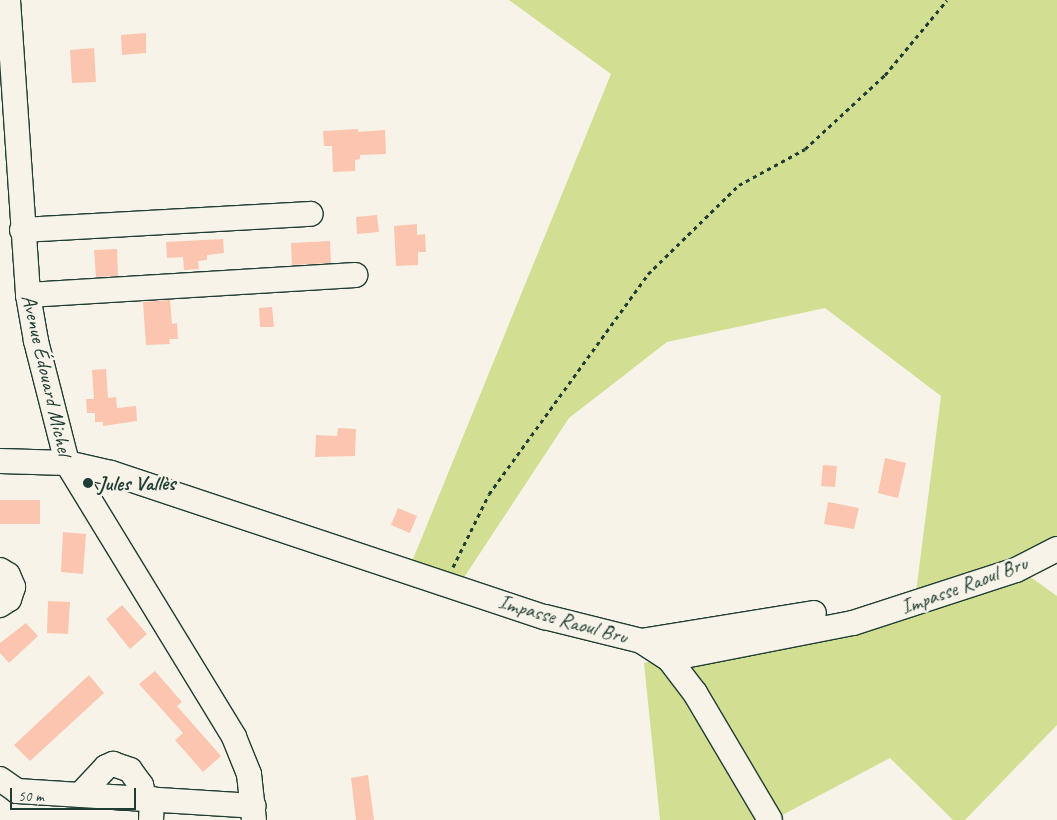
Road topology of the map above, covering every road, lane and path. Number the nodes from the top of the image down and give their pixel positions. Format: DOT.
graph roads {
  1 [pos="8,0"];
  2 [pos="947,0"];
  3 [pos="311,214"];
  4 [pos="22,230"];
  5 [pos="355,276"];
  6 [pos="28,295"];
  7 [pos="0,461"];
  8 [pos="67,463"];
  9 [pos="1057,548"];
  10 [pos="0,570"];
  11 [pos="446,583"];
  12 [pos="0,605"];
  13 [pos="814,613"];
  14 [pos="641,641"];
  15 [pos="669,659"];
  16 [pos="0,779"];
  17 [pos="80,795"];
  18 [pos="149,806"];
  19 [pos="254,813"];
  20 [pos="770,820"];
  1 -- 4 [label="street, Avenue Édouard Michel"];
  2 -- 11 [label="path"];
  3 -- 4 [label="street"];
  4 -- 6 [label="street, Avenue Édouard Michel"];
  5 -- 6 [label="street"];
  6 -- 8 [label="street, Avenue Édouard Michel"];
  7 -- 8 [label="street, Impasse Raoul Bru"];
  8 -- 11 [label="street, Impasse Raoul Bru"];
  8 -- 19 [label="street, Avenue Édouard Michel"];
  9 -- 15 [label="street, Impasse Raoul Bru"];
  10 -- 12 [label="street"];
  11 -- 14 [label="street, Impasse Raoul Bru"];
  13 -- 14 [label="street"];
  14 -- 15 [label="street, Impasse Raoul Bru"];
  15 -- 20 [label="street"];
  16 -- 17 [label="street"];
  17 -- 18 [label="street"];
  17 -- 18 [label="street"];
  18 -- 19 [label="street"];
}
